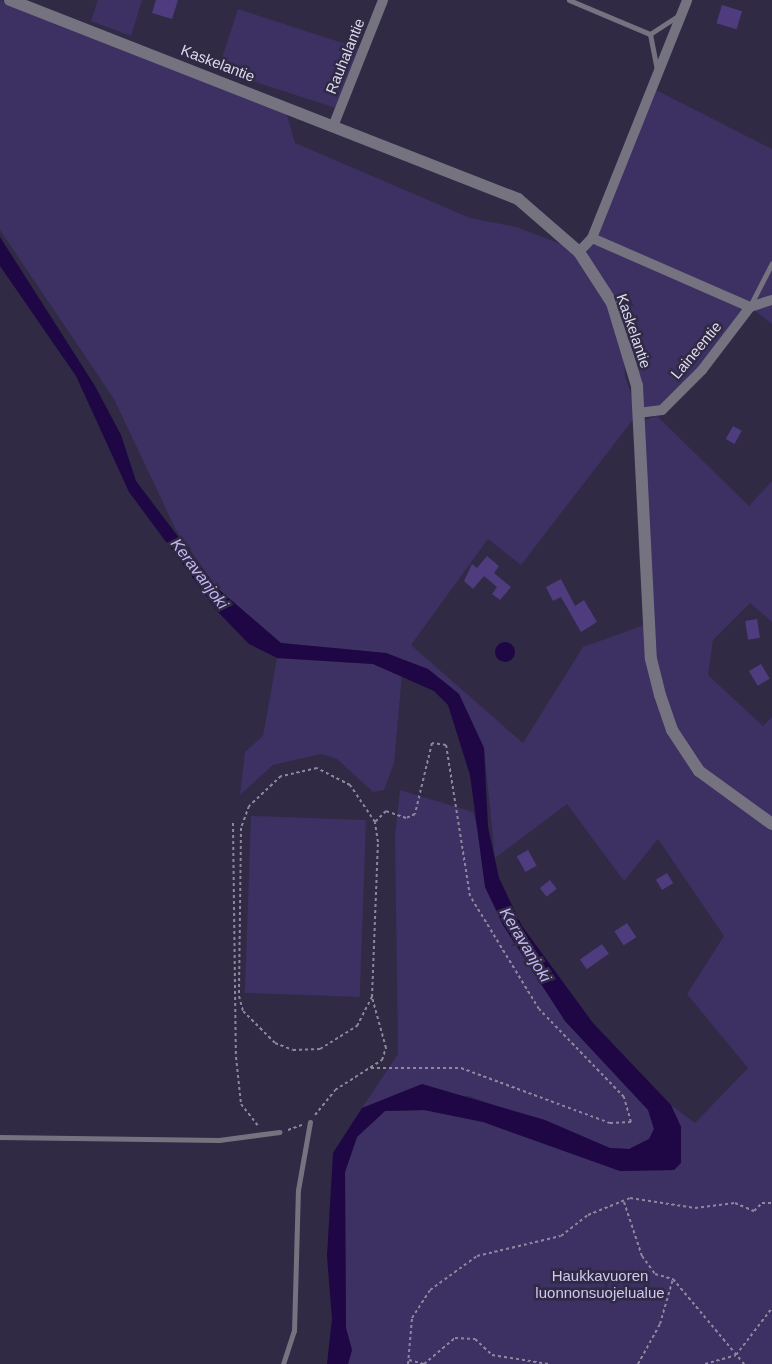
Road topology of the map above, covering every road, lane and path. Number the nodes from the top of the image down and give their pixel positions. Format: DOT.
graph roads {
  1 [pos="383,0"];
  2 [pos="569,0"];
  3 [pos="687,0"];
  4 [pos="17,1"];
  5 [pos="682,13"];
  6 [pos="650,34"];
  7 [pos="658,74"];
  8 [pos="334,124"];
  9 [pos="592,238"];
  10 [pos="579,252"];
  11 [pos="772,263"];
  12 [pos="772,300"];
  13 [pos="750,307"];
  14 [pos="638,413"];
  15 [pos="375,822"];
  16 [pos="233,823"];
  17 [pos="772,824"];
  18 [pos="372,997"];
  19 [pos="371,1068"];
  20 [pos="310,1122"];
  21 [pos="279,1132"];
  22 [pos="0,1137"];
  23 [pos="624,1202"];
  24 [pos="772,1203"];
  25 [pos="673,1279"];
  26 [pos="772,1308"];
  27 [pos="736,1355"];
  28 [pos="408,1362"];
  29 [pos="283,1364"];
  30 [pos="548,1364"];
  31 [pos="638,1364"];
  32 [pos="705,1364"];
  33 [pos="744,1364"];
  1 -- 8 [label="street, Rauhalantie"];
  2 -- 6 [label="lane"];
  3 -- 5 [label="street"];
  4 -- 8 [label="street, Kaskelantie"];
  5 -- 6 [label="lane"];
  5 -- 7 [label="street"];
  6 -- 7 [label="lane"];
  7 -- 9 [label="street"];
  8 -- 10 [label="street, Kaskelantie"];
  9 -- 10 [label="street"];
  9 -- 13 [label="street"];
  10 -- 14 [label="street, Kaskelantie"];
  11 -- 13 [label="lane"];
  12 -- 13 [label="street"];
  13 -- 14 [label="street, Laineentie"];
  14 -- 17 [label="street, Kaskelantie"];
  15 -- 18 [label="path"];
  15 -- 18 [label="path"];
  15 -- 19 [label="path"];
  16 -- 21 [label="path"];
  18 -- 19 [label="path"];
  19 -- 20 [label="path"];
  20 -- 21 [label="path"];
  20 -- 29 [label="lane"];
  21 -- 22 [label="lane"];
  23 -- 24 [label="path"];
  23 -- 25 [label="path"];
  23 -- 28 [label="path"];
  25 -- 27 [label="path"];
  25 -- 31 [label="path"];
  26 -- 27 [label="path"];
  27 -- 32 [label="path"];
  27 -- 33 [label="path"];
  28 -- 30 [label="path"];
}
